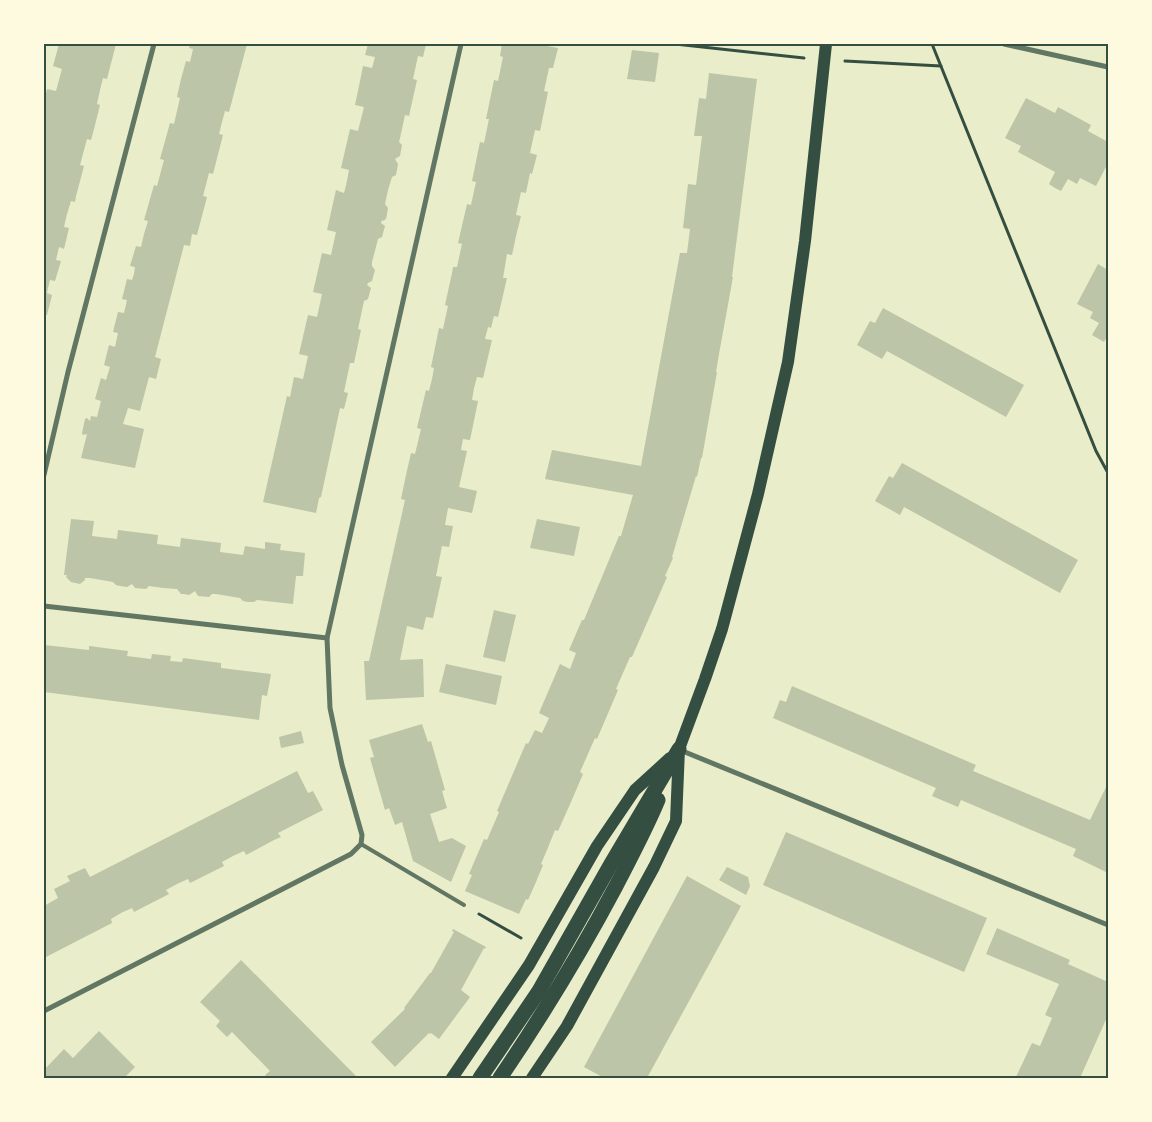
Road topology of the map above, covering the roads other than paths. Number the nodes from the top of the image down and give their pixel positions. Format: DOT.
graph roads {
  1 [pos="154,44"];
  2 [pos="461,44"];
  3 [pos="826,44"];
  4 [pos="1004,44"];
  5 [pos="1108,67"];
  6 [pos="44,475"];
  7 [pos="44,606"];
  8 [pos="327,638"];
  9 [pos="679,749"];
  10 [pos="361,844"];
  11 [pos="464,905"];
  12 [pos="1108,924"];
  13 [pos="44,1011"];
  14 [pos="452,1078"];
  15 [pos="480,1078"];
  16 [pos="500,1078"];
  17 [pos="532,1078"];
  1 -- 6 [label="street"];
  2 -- 8 [label="street"];
  3 -- 9 [label="main road"];
  4 -- 5 [label="street"];
  7 -- 8 [label="street"];
  8 -- 10 [label="street"];
  9 -- 12 [label="street"];
  9 -- 14 [label="main road"];
  9 -- 15 [label="highway"];
  9 -- 16 [label="highway"];
  9 -- 17 [label="main road"];
  10 -- 11 [label="lane"];
  10 -- 13 [label="street"];
}
